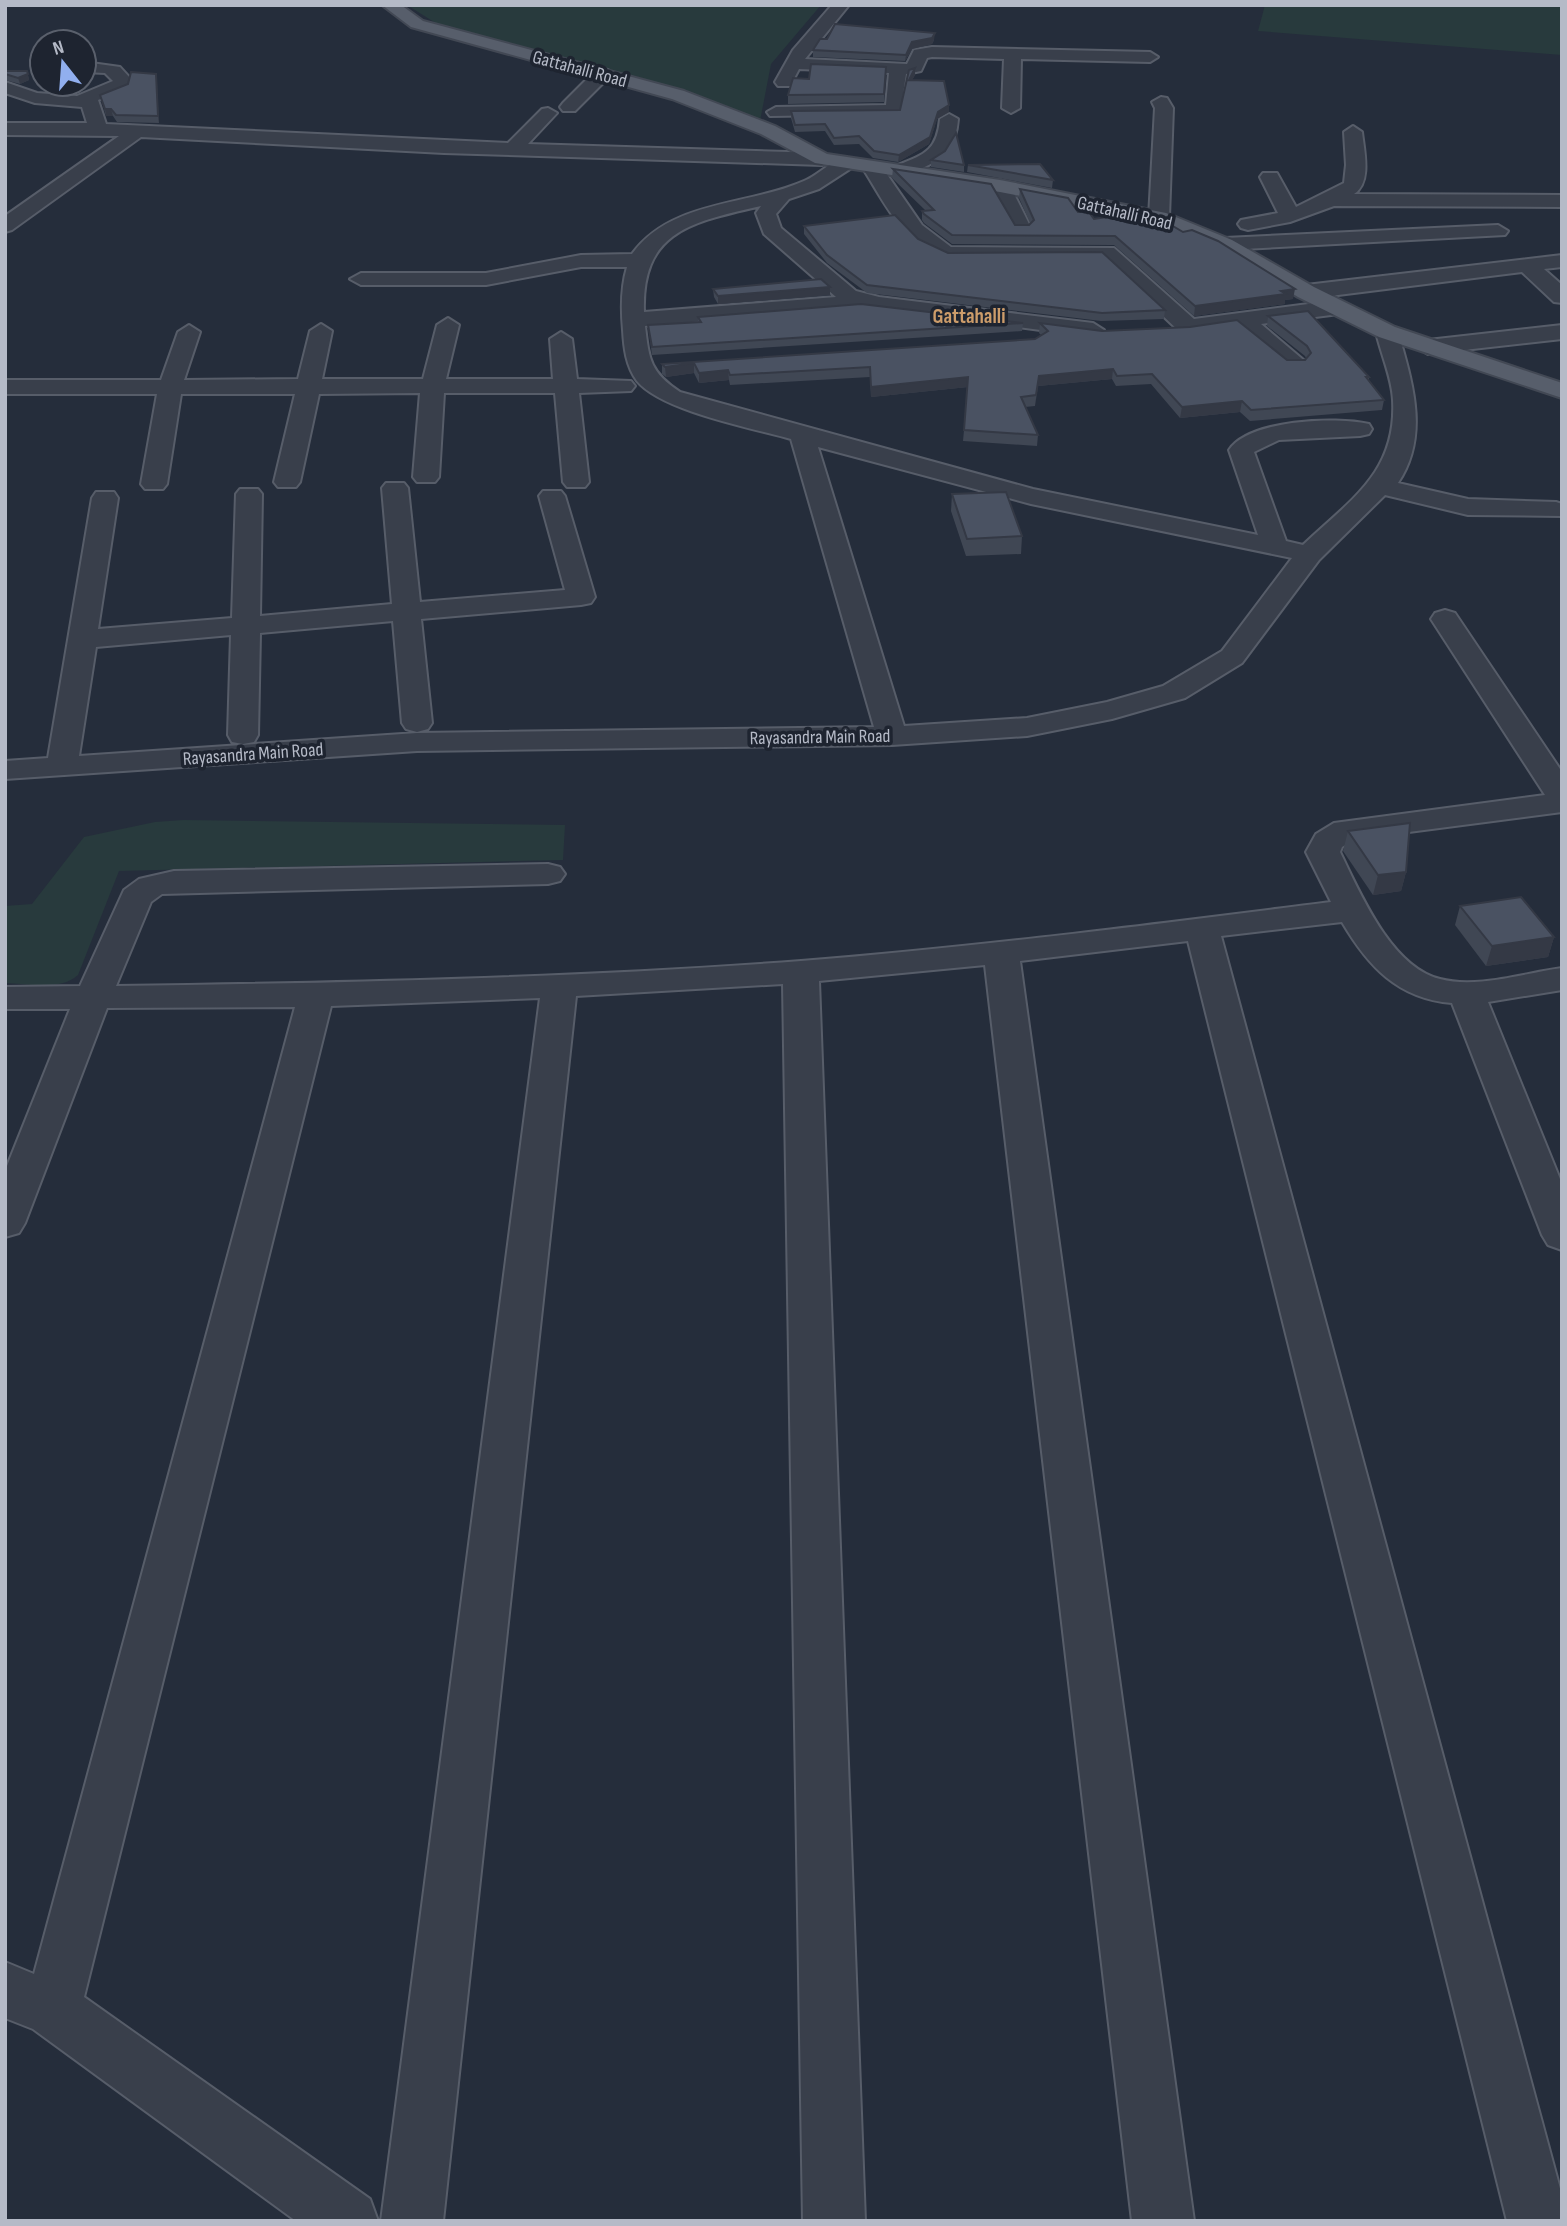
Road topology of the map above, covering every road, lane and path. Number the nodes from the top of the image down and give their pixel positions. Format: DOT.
graph roads {
  1 [pos="390,5"];
  2 [pos="841,5"];
  3 [pos="1013,54"];
  4 [pos="1150,57"];
  5 [pos="793,64"];
  6 [pos="98,68"];
  7 [pos="898,69"];
  8 [pos="602,74"];
  9 [pos="5,87"];
  10 [pos="98,94"];
  11 [pos="87,98"];
  12 [pos="84,99"];
  13 [pos="1161,102"];
  14 [pos="569,107"];
  15 [pos="1012,108"];
  16 [pos="548,113"];
  17 [pos="949,119"];
  18 [pos="772,121"];
  19 [pos="98,128"];
  20 [pos="5,129"];
  21 [pos="137,131"];
  22 [pos="1353,132"];
  23 [pos="600,134"];
  24 [pos="513,149"];
  25 [pos="585,151"];
  26 [pos="822,159"];
  27 [pos="846,163"];
  28 [pos="872,167"];
  29 [pos="900,171"];
  30 [pos="1270,177"];
  31 [pos="1000,186"];
  32 [pos="782,195"];
  33 [pos="1333,200"];
  34 [pos="1562,201"];
  35 [pos="1290,216"];
  36 [pos="1159,217"];
  37 [pos="5,226"];
  38 [pos="1021,228"];
  39 [pos="1190,228"];
  40 [pos="1225,244"];
  41 [pos="641,260"];
  42 [pos="1252,260"];
  43 [pos="1562,261"];
  44 [pos="1528,267"];
  45 [pos="361,279"];
  46 [pos="1306,292"];
  47 [pos="1562,298"];
  48 [pos="861,302"];
  49 [pos="1339,307"];
  50 [pos="633,320"];
  51 [pos="1243,321"];
  52 [pos="448,325"];
  53 [pos="1189,327"];
  54 [pos="1162,329"];
  55 [pos="321,331"];
  56 [pos="189,332"];
  57 [pos="1387,332"];
  58 [pos="1562,332"];
  59 [pos="561,339"];
  60 [pos="1007,343"];
  61 [pos="1428,347"];
  62 [pos="1295,363"];
  63 [pos="665,364"];
  64 [pos="638,366"];
  65 [pos="171,384"];
  66 [pos="308,385"];
  67 [pos="433,385"];
  68 [pos="566,386"];
  69 [pos="623,386"];
  70 [pos="5,387"];
  71 [pos="1562,391"];
  72 [pos="1360,429"];
  73 [pos="802,435"];
  74 [pos="426,477"];
  75 [pos="287,482"];
  76 [pos="154,484"];
  77 [pos="1379,486"];
  78 [pos="395,488"];
  79 [pos="249,495"];
  80 [pos="105,498"];
  81 [pos="1556,510"];
  82 [pos="1275,547"];
  83 [pos="1309,554"];
  84 [pos="407,611"];
  85 [pos="1445,619"];
  86 [pos="247,625"];
  87 [pos="83,639"];
  88 [pos="417,723"];
  89 [pos="243,735"];
  90 [pos="892,736"];
  91 [pos="62,765"];
  92 [pos="5,770"];
  93 [pos="1562,796"];
  94 [pos="1562,802"];
  95 [pos="548,874"];
  96 [pos="1352,910"];
  97 [pos="1202,929"];
  98 [pos="1001,953"];
  99 [pos="801,972"];
  100 [pos="1562,979"];
  101 [pos="559,986"];
  102 [pos="1466,992"];
  103 [pos="316,995"];
  104 [pos="93,997"];
  105 [pos="5,998"];
  106 [pos="5,1223"];
  107 [pos="1562,1235"];
  108 [pos="29,1999"];
  109 [pos="348,2221"];
  110 [pos="412,2221"];
  111 [pos="834,2221"];
  112 [pos="1163,2221"];
  113 [pos="1538,2221"];
  1 -- 8 [label="main road, Gattahalli Road"];
  2 -- 5 [label="street"];
  3 -- 4 [label="street"];
  3 -- 7 [label="street"];
  3 -- 15 [label="street"];
  5 -- 7 [label="street"];
  5 -- 18 [label="street"];
  6 -- 10 [label="street"];
  7 -- 18 [label="street"];
  8 -- 14 [label="street"];
  8 -- 18 [label="main road, Gattahalli Road"];
  9 -- 12 [label="street"];
  11 -- 12 [label="street"];
  12 -- 19 [label="street"];
  13 -- 36 [label="street"];
  16 -- 24 [label="street"];
  17 -- 29 [label="street"];
  18 -- 26 [label="main road, Gattahalli Road"];
  19 -- 20 [label="street"];
  19 -- 21 [label="street"];
  21 -- 24 [label="street"];
  21 -- 37 [label="street"];
  22 -- 33 [label="street"];
  23 -- 25 [label="street"];
  24 -- 25 [label="street"];
  25 -- 26 [label="street"];
  26 -- 27 [label="main road, Gattahalli Road"];
  27 -- 28 [label="main road, Gattahalli Road"];
  27 -- 32 [label="street"];
  28 -- 29 [label="main road, Gattahalli Road"];
  28 -- 53 [label="street"];
  29 -- 31 [label="main road, Gattahalli Road"];
  30 -- 35 [label="street"];
  31 -- 36 [label="main road, Gattahalli Road"];
  31 -- 38 [label="street"];
  32 -- 41 [label="street"];
  32 -- 48 [label="street"];
  33 -- 34 [label="street"];
  33 -- 35 [label="street"];
  35 -- 39 [label="street"];
  36 -- 39 [label="main road, Gattahalli Road"];
  39 -- 40 [label="main road, Gattahalli Road"];
  40 -- 42 [label="main road, Gattahalli Road"];
  40 -- 42 [label="street"];
  41 -- 45 [label="street"];
  41 -- 50 [label="street"];
  42 -- 46 [label="main road, Gattahalli Road"];
  43 -- 44 [label="street"];
  44 -- 46 [label="street"];
  44 -- 47 [label="street"];
  46 -- 49 [label="main road, Gattahalli Road"];
  48 -- 50 [label="street"];
  48 -- 60 [label="street"];
  49 -- 51 [label="street"];
  49 -- 57 [label="main road, Gattahalli Road"];
  50 -- 64 [label="street"];
  51 -- 53 [label="street"];
  51 -- 62 [label="street"];
  52 -- 67 [label="street"];
  53 -- 54 [label="street"];
  55 -- 66 [label="street"];
  56 -- 65 [label="street"];
  57 -- 61 [label="main road, Gattahalli Road"];
  57 -- 77 [label="street, Rayasandra Main Road"];
  58 -- 61 [label="street"];
  59 -- 68 [label="street"];
  61 -- 71 [label="main road, Gattahalli Road"];
  63 -- 64 [label="street"];
  64 -- 73 [label="street"];
  65 -- 66 [label="street"];
  65 -- 70 [label="street"];
  65 -- 76 [label="street"];
  66 -- 67 [label="street"];
  66 -- 75 [label="street"];
  67 -- 68 [label="street"];
  67 -- 74 [label="street"];
  68 -- 69 [label="street"];
  68 -- 84 [label="street"];
  72 -- 82 [label="street"];
  73 -- 82 [label="street"];
  73 -- 90 [label="street"];
  77 -- 81 [label="street"];
  77 -- 83 [label="street, Rayasandra Main Road"];
  78 -- 84 [label="street"];
  79 -- 86 [label="street"];
  80 -- 87 [label="street"];
  82 -- 83 [label="street"];
  83 -- 90 [label="street, Rayasandra Main Road"];
  84 -- 86 [label="street"];
  84 -- 88 [label="street"];
  85 -- 93 [label="street"];
  86 -- 87 [label="street"];
  86 -- 89 [label="street"];
  87 -- 91 [label="street"];
  90 -- 91 [label="street, Rayasandra Main Road"];
  91 -- 92 [label="street, Rayasandra Main Road"];
  94 -- 96 [label="street"];
  95 -- 104 [label="street"];
  96 -- 97 [label="street"];
  96 -- 102 [label="street"];
  97 -- 98 [label="street"];
  97 -- 113 [label="street"];
  98 -- 99 [label="street"];
  98 -- 112 [label="street"];
  99 -- 101 [label="street"];
  99 -- 111 [label="street"];
  100 -- 102 [label="street"];
  101 -- 103 [label="street"];
  101 -- 110 [label="street"];
  102 -- 107 [label="street"];
  103 -- 104 [label="street"];
  103 -- 108 [label="street"];
  104 -- 105 [label="street"];
  104 -- 106 [label="street"];
  108 -- 109 [label="street"];
}
